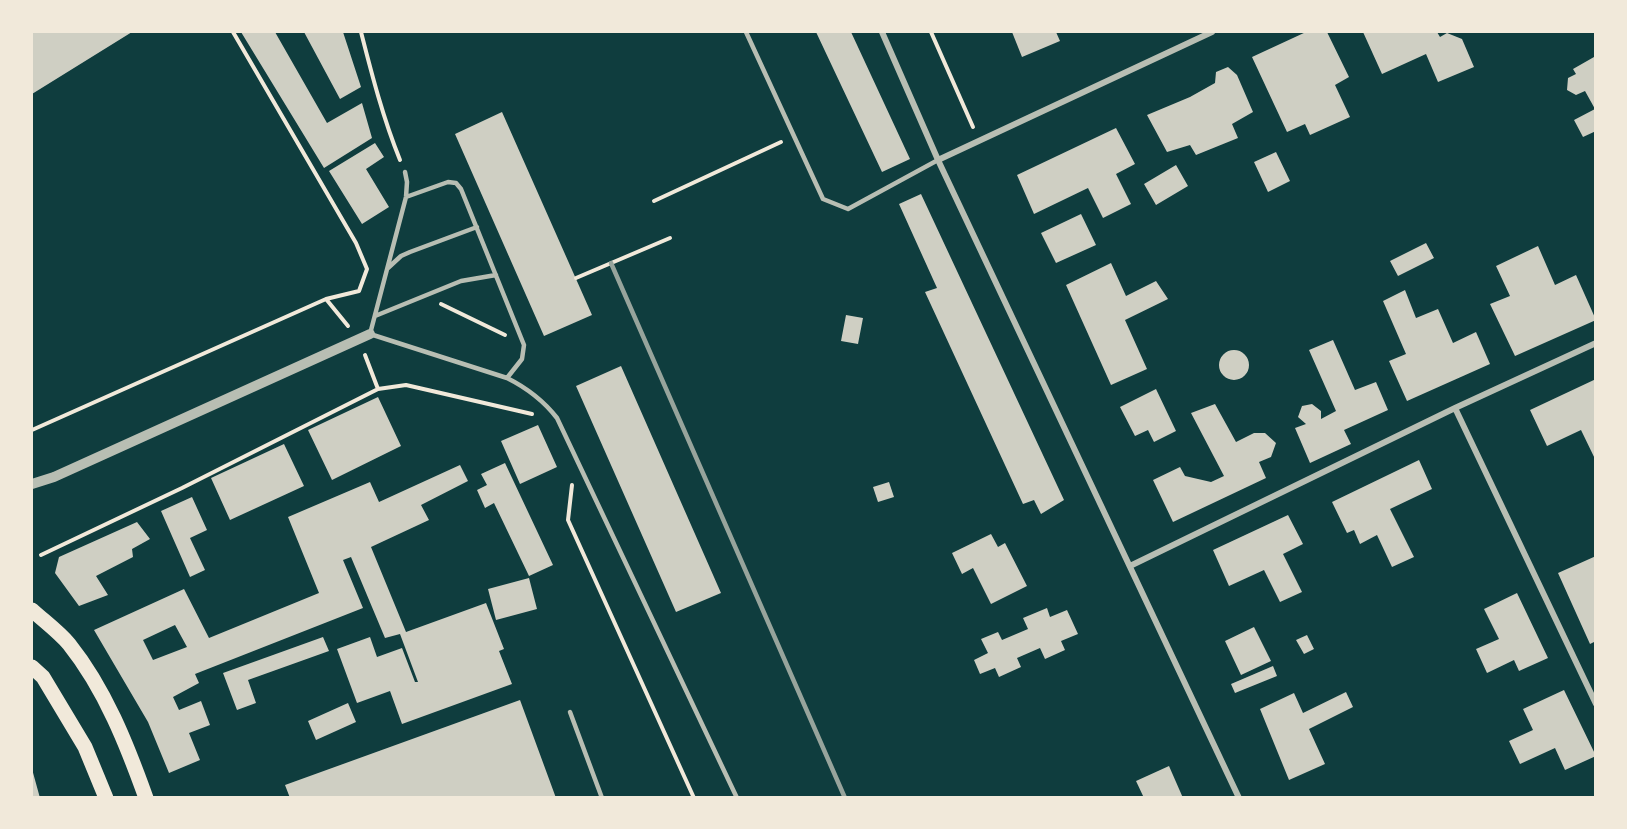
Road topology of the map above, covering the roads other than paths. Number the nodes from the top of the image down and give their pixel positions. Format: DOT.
graph roads {
  1 [pos="746,32"];
  2 [pos="882,32"];
  3 [pos="1212,32"];
  4 [pos="938,160"];
  5 [pos="405,172"];
  6 [pos="406,197"];
  7 [pos="477,227"];
  8 [pos="388,268"];
  9 [pos="496,275"];
  10 [pos="375,316"];
  11 [pos="364,337"];
  12 [pos="1596,343"];
  13 [pos="507,378"];
  14 [pos="1455,408"];
  15 [pos="32,484"];
  16 [pos="1130,566"];
  17 [pos="32,610"];
  18 [pos="32,667"];
  19 [pos="1596,704"];
  20 [pos="570,712"];
  21 [pos="106,798"];
  22 [pos="146,798"];
  23 [pos="602,798"];
  24 [pos="737,798"];
  25 [pos="1239,798"];
  1 -- 4 [label="lane"];
  2 -- 4 [label="street"];
  3 -- 4 [label="street"];
  4 -- 16 [label="street"];
  5 -- 6 [label="lane"];
  6 -- 7 [label="lane"];
  6 -- 8 [label="lane"];
  7 -- 8 [label="lane"];
  7 -- 9 [label="lane"];
  8 -- 10 [label="lane"];
  9 -- 10 [label="lane"];
  9 -- 13 [label="lane"];
  10 -- 11 [label="lane"];
  11 -- 13 [label="lane"];
  11 -- 15 [label="street"];
  12 -- 14 [label="street"];
  13 -- 24 [label="lane"];
  14 -- 16 [label="street"];
  14 -- 19 [label="street"];
  16 -- 25 [label="street"];
  17 -- 22 [label="main road"];
  18 -- 21 [label="main road"];
  20 -- 23 [label="lane"];
}
